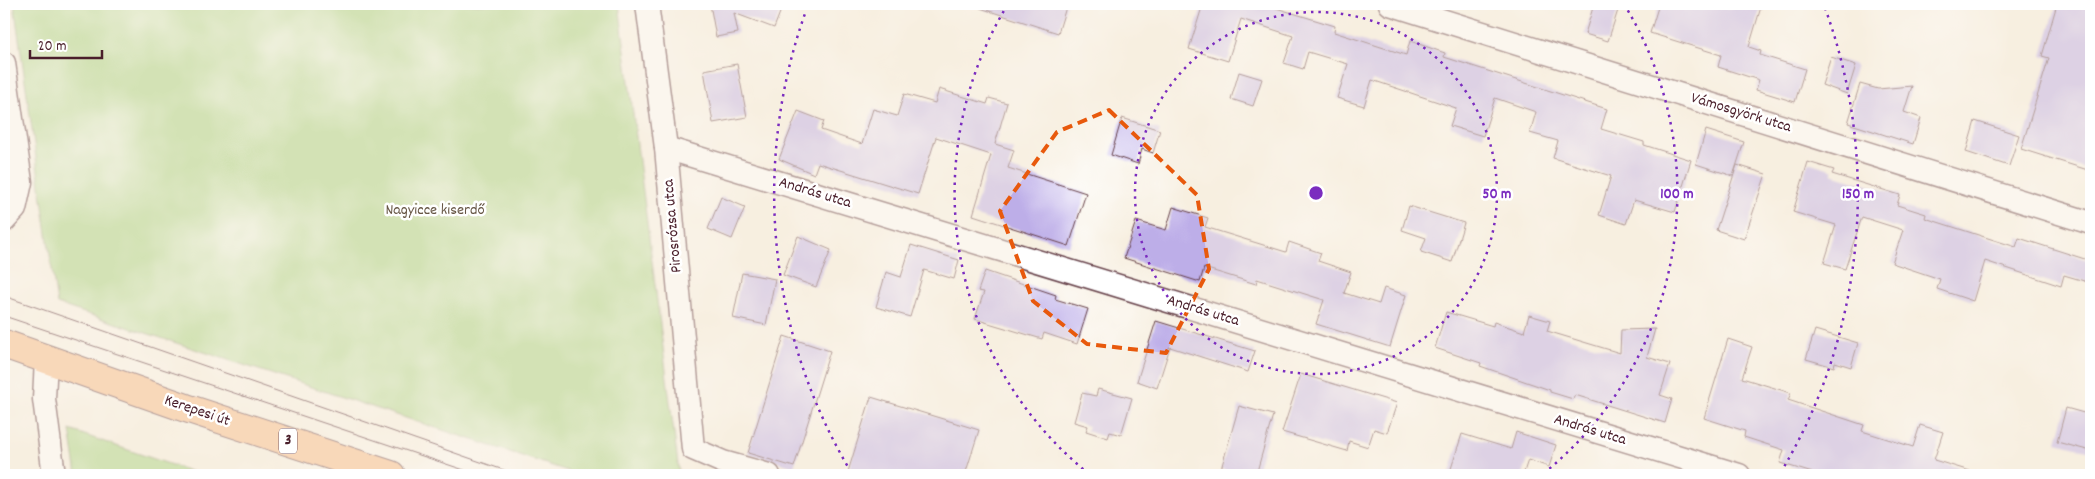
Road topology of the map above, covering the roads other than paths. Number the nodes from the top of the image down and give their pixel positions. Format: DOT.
graph roads {
  1 [pos="647,4"];
  2 [pos="1390,4"];
  3 [pos="4,63"];
  4 [pos="666,148"];
  5 [pos="4,221"];
  6 [pos="2091,223"];
  7 [pos="4,344"];
  8 [pos="46,359"];
  9 [pos="54,475"];
  10 [pos="391,475"];
  11 [pos="769,475"];
  12 [pos="1739,475"];
  1 -- 4 [label="street, Pirosrózsa utca"];
  2 -- 6 [label="street, Vámosgyörk utca"];
  3 -- 5 [label="street"];
  4 -- 11 [label="street, Pirosrózsa utca"];
  4 -- 12 [label="street, András utca"];
  7 -- 8 [label="main road, Kerepesi út / 3"];
  8 -- 9 [label="street"];
  8 -- 10 [label="main road, Kerepesi út / 3"];
}
